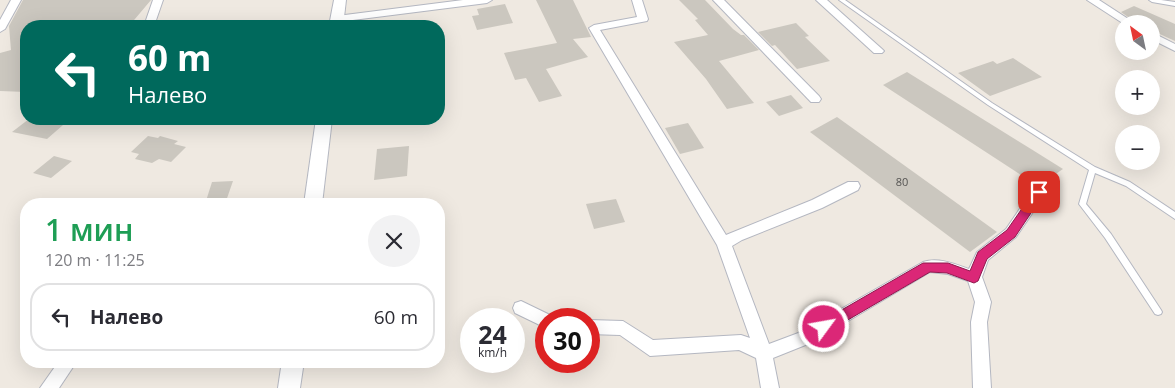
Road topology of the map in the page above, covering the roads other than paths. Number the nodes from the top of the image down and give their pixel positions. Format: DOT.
graph roads {
  1 [pos="16,0"];
  2 [pos="158,0"];
  3 [pos="340,0"];
  4 [pos="487,0"];
  5 [pos="637,0"];
  6 [pos="718,0"];
  7 [pos="821,0"];
  8 [pos="842,0"];
  9 [pos="1092,0"];
  10 [pos="1152,0"];
  11 [pos="1175,4"];
  12 [pos="1117,15"];
  13 [pos="151,20"];
  14 [pos="337,20"];
  15 [pos="351,20"];
  16 [pos="0,29"];
  17 [pos="1160,40"];
  18 [pos="1175,48"];
  19 [pos="878,51"];
  20 [pos="815,99"];
  21 [pos="323,125"];
  22 [pos="1093,169"];
  23 [pos="853,186"];
  24 [pos="1039,192"];
  25 [pos="314,198"];
  26 [pos="1175,216"];
  27 [pos="724,244"];
  28 [pos="974,278"];
  29 [pos="1158,312"];
  30 [pos="600,327"];
  31 [pos="764,354"];
  32 [pos="63,368"];
  33 [pos="292,368"];
  34 [pos="49,388"];
  35 [pos="290,388"];
  36 [pos="770,388"];
  37 [pos="982,388"];
  1 -- 16 [label="street"];
  2 -- 13 [label="street"];
  3 -- 14 [label="street"];
  4 -- 15 [label="street"];
  5 -- 27 [label="street"];
  6 -- 20 [label="street"];
  7 -- 19 [label="street"];
  8 -- 22 [label="lane"];
  9 -- 12 [label="street"];
  10 -- 11 [label="lane"];
  17 -- 18 [label="street"];
  21 -- 25 [label="street"];
  22 -- 26 [label="lane"];
  22 -- 29 [label="lane"];
  23 -- 27 [label="street"];
  24 -- 28 [label="street"];
  27 -- 31 [label="street"];
  28 -- 31 [label="street"];
  28 -- 37 [label="street"];
  30 -- 31 [label="street"];
  31 -- 36 [label="street"];
  32 -- 34 [label="street"];
  33 -- 35 [label="street"];
}
